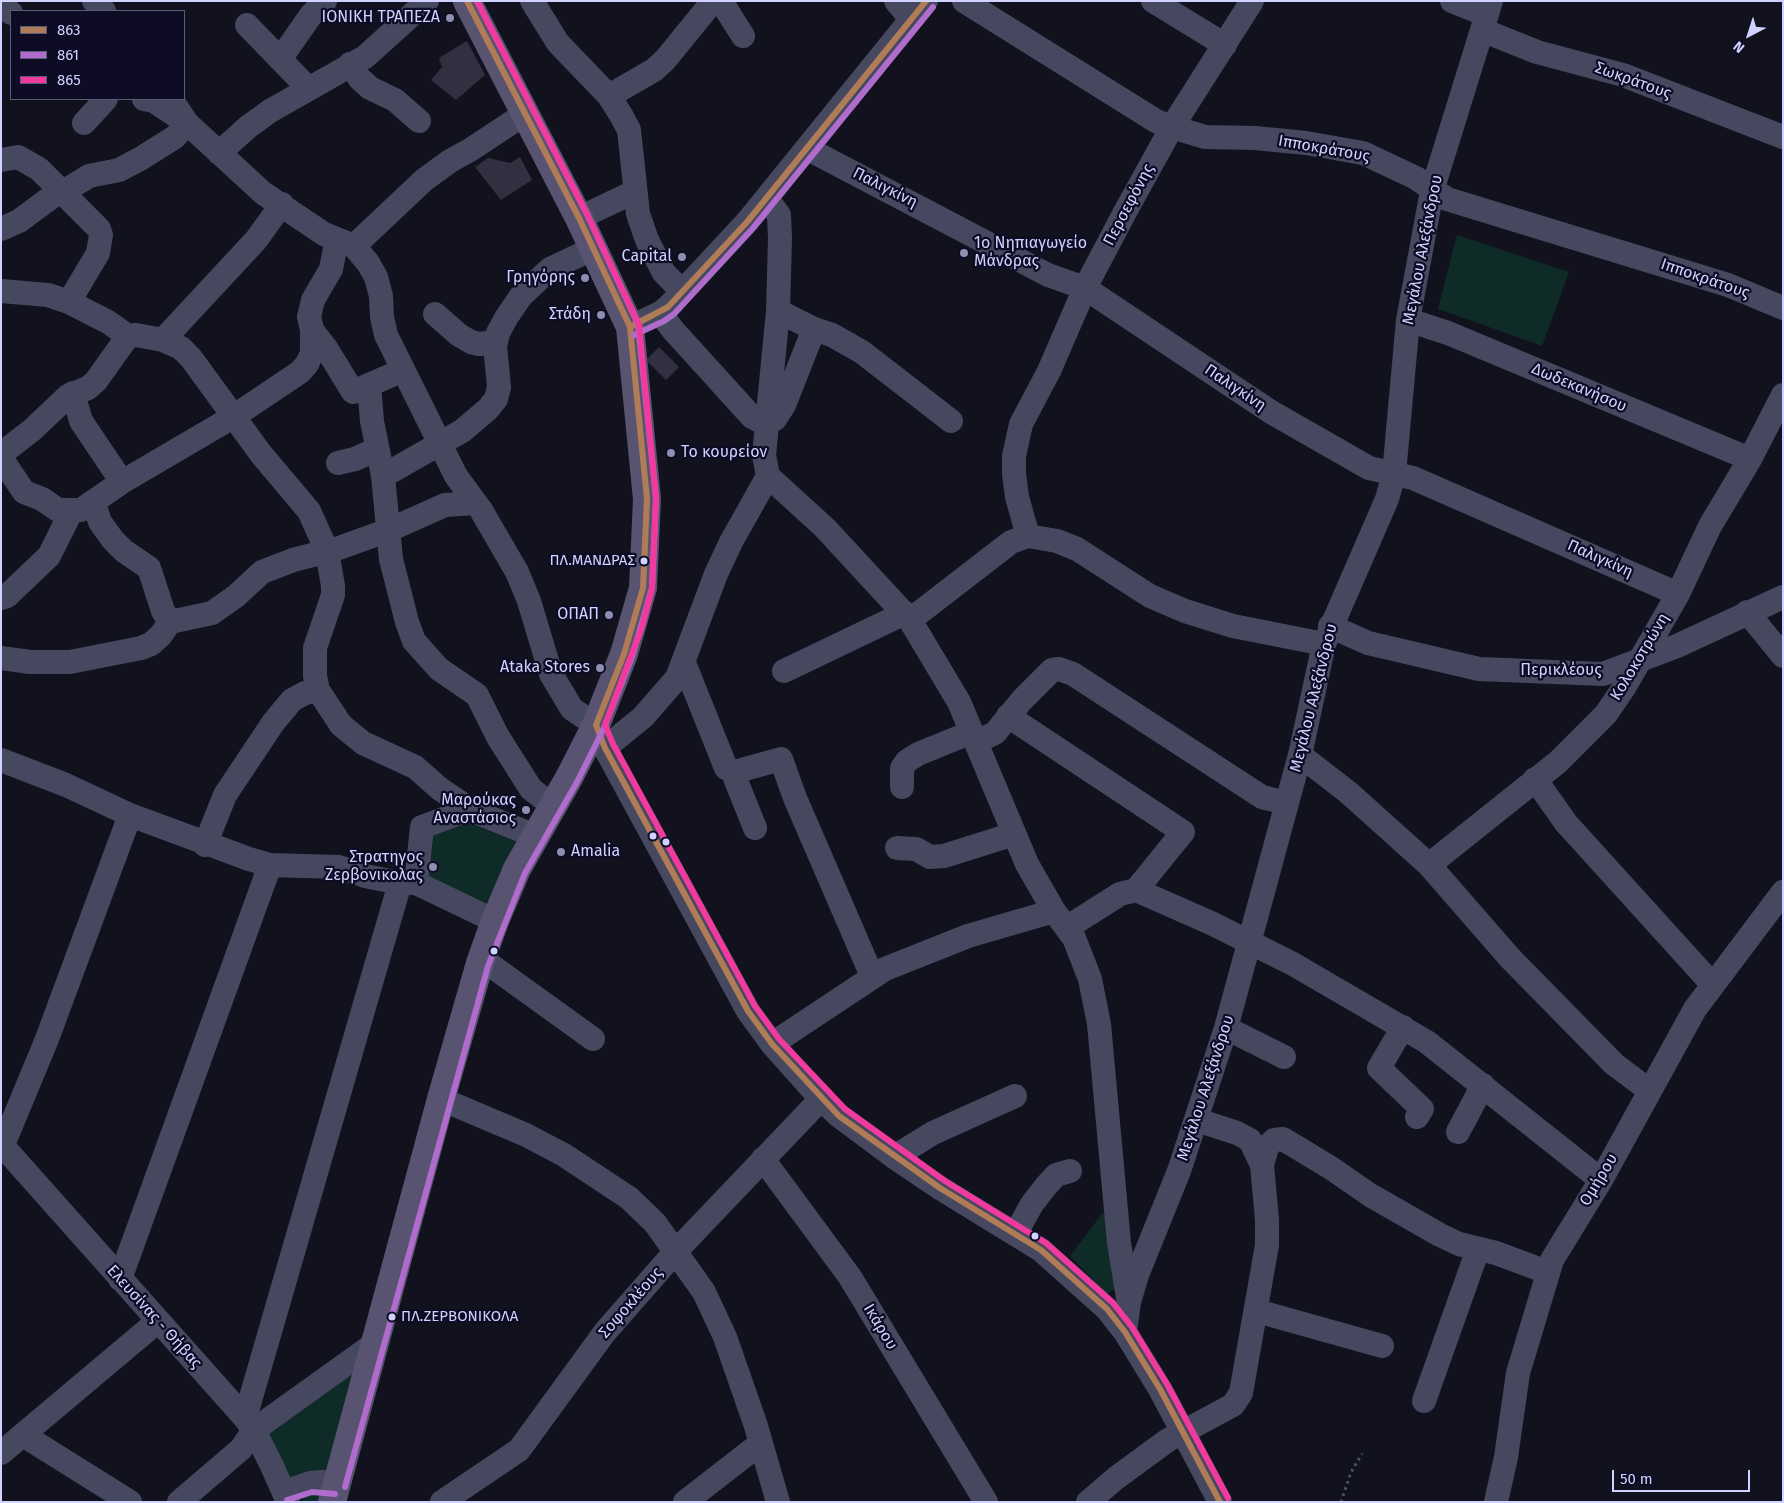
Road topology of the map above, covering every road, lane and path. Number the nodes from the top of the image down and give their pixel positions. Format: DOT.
graph roads {
  1 [pos="94,1"];
  2 [pos="325,1"];
  3 [pos="427,1"];
  4 [pos="467,1"];
  5 [pos="532,1"];
  6 [pos="713,1"];
  7 [pos="721,1"];
  8 [pos="964,1"];
  9 [pos="1153,1"];
  10 [pos="1252,1"];
  11 [pos="1452,1"];
  12 [pos="911,7"];
  13 [pos="103,10"];
  14 [pos="1487,15"];
  15 [pos="247,25"];
  16 [pos="743,36"];
  17 [pos="1224,45"];
  18 [pos="281,58"];
  19 [pos="350,64"];
  20 [pos="308,88"];
  21 [pos="609,96"];
  22 [pos="105,100"];
  23 [pos="149,100"];
  24 [pos="172,100"];
  25 [pos="526,113"];
  26 [pos="419,121"];
  27 [pos="84,122"];
  28 [pos="187,123"];
  29 [pos="1172,127"];
  30 [pos="1783,137"];
  31 [pos="808,148"];
  32 [pos="219,153"];
  33 [pos="1,160"];
  34 [pos="1432,191"];
  35 [pos="63,192"];
  36 [pos="634,192"];
  37 [pos="767,199"];
  38 [pos="282,204"];
  39 [pos="579,218"];
  40 [pos="1,229"];
  41 [pos="345,242"];
  42 [pos="594,248"];
  43 [pos="1086,288"];
  44 [pos="1,291"];
  45 [pos="682,291"];
  46 [pos="69,302"];
  47 [pos="1783,308"];
  48 [pos="778,311"];
  49 [pos="435,314"];
  50 [pos="660,314"];
  51 [pos="1408,320"];
  52 [pos="630,327"];
  53 [pos="814,329"];
  54 [pos="312,330"];
  55 [pos="128,336"];
  56 [pos="163,340"];
  57 [pos="496,342"];
  58 [pos="403,370"];
  59 [pos="369,384"];
  60 [pos="73,393"];
  61 [pos="1783,395"];
  62 [pos="233,418"];
  63 [pos="950,421"];
  64 [pos="766,424"];
  65 [pos="441,443"];
  66 [pos="377,448"];
  67 [pos="1,454"];
  68 [pos="1,458"];
  69 [pos="1750,459"];
  70 [pos="338,463"];
  71 [pos="1394,474"];
  72 [pos="383,476"];
  73 [pos="768,476"];
  74 [pos="122,482"];
  75 [pos="94,503"];
  76 [pos="476,503"];
  77 [pos="71,512"];
  78 [pos="389,530"];
  79 [pos="1028,536"];
  80 [pos="328,551"];
  81 [pos="1678,594"];
  82 [pos="1783,596"];
  83 [pos="1,598"];
  84 [pos="1747,612"];
  85 [pos="907,616"];
  86 [pos="170,622"];
  87 [pos="1327,635"];
  88 [pos="1783,656"];
  89 [pos="1,658"];
  90 [pos="1638,661"];
  91 [pos="684,663"];
  92 [pos="784,671"];
  93 [pos="318,690"];
  94 [pos="1008,716"];
  95 [pos="601,736"];
  96 [pos="974,737"];
  97 [pos="1300,755"];
  98 [pos="1,760"];
  99 [pos="734,772"];
  100 [pos="1535,779"];
  101 [pos="902,787"];
  102 [pos="1286,803"];
  103 [pos="553,806"];
  104 [pos="470,809"];
  105 [pos="130,815"];
  106 [pos="755,828"];
  107 [pos="1014,834"];
  108 [pos="535,836"];
  109 [pos="205,844"];
  110 [pos="897,848"];
  111 [pos="270,865"];
  112 [pos="1429,865"];
  113 [pos="408,883"];
  114 [pos="1136,890"];
  115 [pos="1783,892"];
  116 [pos="1061,919"];
  117 [pos="495,920"];
  118 [pos="1250,942"];
  119 [pos="482,959"];
  120 [pos="872,976"];
  121 [pos="1712,984"];
  122 [pos="1403,1027"];
  123 [pos="1226,1028"];
  124 [pos="593,1039"];
  125 [pos="772,1044"];
  126 [pos="1284,1057"];
  127 [pos="1483,1085"];
  128 [pos="1650,1091"];
  129 [pos="1015,1096"];
  130 [pos="821,1099"];
  131 [pos="441,1100"];
  132 [pos="1417,1117"];
  133 [pos="1197,1120"];
  134 [pos="1458,1132"];
  135 [pos="2,1145"];
  136 [pos="894,1157"];
  137 [pos="763,1160"];
  138 [pos="1262,1165"];
  139 [pos="1070,1172"];
  140 [pos="1601,1180"];
  141 [pos="1016,1233"];
  142 [pos="1478,1249"];
  143 [pos="676,1251"];
  144 [pos="1547,1272"];
  145 [pos="120,1279"];
  146 [pos="1129,1302"];
  147 [pos="1257,1311"];
  148 [pos="158,1321"];
  149 [pos="1125,1332"];
  150 [pos="374,1344"];
  151 [pos="1382,1346"];
  152 [pos="1424,1400"];
  153 [pos="249,1424"];
  154 [pos="1184,1433"];
  155 [pos="23,1435"];
  156 [pos="761,1443"];
  157 [pos="1,1454"];
  158 [pos="1362,1454"];
  159 [pos="335,1493"];
  160 [pos="286,1497"];
  161 [pos="130,1502"];
  162 [pos="178,1502"];
  163 [pos="442,1502"];
  164 [pos="685,1502"];
  165 [pos="778,1502"];
  166 [pos="986,1502"];
  167 [pos="1088,1502"];
  168 [pos="1220,1502"];
  169 [pos="1341,1502"];
  170 [pos="1496,1502"];
  1 -- 13 [label="street"];
  2 -- 18 [label="street"];
  3 -- 19 [label="street"];
  4 -- 25 [label="main road"];
  5 -- 21 [label="street"];
  6 -- 21 [label="street"];
  7 -- 16 [label="street"];
  8 -- 29 [label="street, Ιπποκράτους"];
  9 -- 17 [label="street"];
  10 -- 17 [label="street, Περσεφόνης"];
  11 -- 14 [label="street, Σωκράτους"];
  12 -- 31 [label="street"];
  14 -- 30 [label="street, Σωκράτους"];
  14 -- 34 [label="street, Μεγάλου Αλεξάνδρου"];
  15 -- 18 [label="street"];
  17 -- 29 [label="street, Περσεφόνης"];
  18 -- 20 [label="street"];
  19 -- 20 [label="street"];
  19 -- 26 [label="street"];
  20 -- 32 [label="street"];
  21 -- 36 [label="street"];
  22 -- 27 [label="street"];
  23 -- 28 [label="street"];
  24 -- 28 [label="street"];
  25 -- 39 [label="main road"];
  25 -- 41 [label="street"];
  28 -- 32 [label="street"];
  28 -- 35 [label="street"];
  29 -- 34 [label="street, Ιπποκράτους"];
  29 -- 43 [label="street, Περσεφόνης"];
  31 -- 37 [label="street"];
  31 -- 43 [label="street, Παλιγκίνη"];
  32 -- 38 [label="street"];
  33 -- 35 [label="street"];
  34 -- 47 [label="street, Ιπποκράτους"];
  34 -- 51 [label="street, Μεγάλου Αλεξάνδρου"];
  35 -- 40 [label="street"];
  35 -- 46 [label="street"];
  36 -- 39 [label="street"];
  36 -- 45 [label="street"];
  37 -- 45 [label="street"];
  37 -- 48 [label="street"];
  38 -- 41 [label="street"];
  38 -- 56 [label="street"];
  39 -- 42 [label="main road"];
  41 -- 54 [label="street"];
  41 -- 58 [label="street"];
  42 -- 52 [label="main road"];
  42 -- 57 [label="street"];
  43 -- 71 [label="street, Παλιγκίνη"];
  43 -- 79 [label="street, Περσεφόνης"];
  44 -- 46 [label="street"];
  45 -- 50 [label="street"];
  46 -- 55 [label="street"];
  48 -- 53 [label="street"];
  48 -- 64 [label="street"];
  49 -- 57 [label="street"];
  50 -- 52 [label="street"];
  50 -- 64 [label="street"];
  51 -- 69 [label="street, Δωδεκανήσου"];
  51 -- 71 [label="street, Μεγάλου Αλεξάνδρου"];
  52 -- 95 [label="main road"];
  53 -- 63 [label="street"];
  53 -- 64 [label="street"];
  54 -- 59 [label="street"];
  54 -- 62 [label="street"];
  55 -- 56 [label="street"];
  55 -- 60 [label="street"];
  56 -- 62 [label="street"];
  57 -- 65 [label="street"];
  58 -- 59 [label="street"];
  58 -- 65 [label="street"];
  59 -- 66 [label="street"];
  60 -- 67 [label="street"];
  60 -- 74 [label="street"];
  61 -- 69 [label="street, Κολοκοτρώνη"];
  62 -- 74 [label="street"];
  62 -- 80 [label="street"];
  64 -- 73 [label="street"];
  65 -- 72 [label="street"];
  65 -- 76 [label="street"];
  66 -- 70 [label="street"];
  66 -- 72 [label="street"];
  68 -- 77 [label="street"];
  69 -- 81 [label="street, Κολοκοτρώνη"];
  71 -- 81 [label="street, Παλιγκίνη"];
  71 -- 87 [label="street, Μεγάλου Αλεξάνδρου"];
  72 -- 78 [label="street"];
  73 -- 85 [label="street"];
  73 -- 91 [label="street"];
  74 -- 75 [label="street"];
  75 -- 77 [label="street"];
  75 -- 86 [label="street"];
  76 -- 78 [label="street"];
  76 -- 95 [label="street"];
  77 -- 83 [label="street"];
  78 -- 80 [label="street"];
  78 -- 103 [label="street"];
  79 -- 85 [label="street"];
  79 -- 87 [label="street, Περικλέους"];
  80 -- 86 [label="street"];
  80 -- 93 [label="street"];
  81 -- 90 [label="street, Κολοκοτρώνη"];
  82 -- 84 [label="street, Περικλέους"];
  84 -- 88 [label="street"];
  84 -- 90 [label="street, Περικλέους"];
  85 -- 92 [label="street"];
  85 -- 96 [label="street"];
  86 -- 89 [label="street"];
  87 -- 90 [label="street, Περικλέους"];
  87 -- 97 [label="street, Μεγάλου Αλεξάνδρου"];
  90 -- 100 [label="street, Κολοκοτρώνη"];
  91 -- 95 [label="street"];
  91 -- 99 [label="street"];
  93 -- 104 [label="street"];
  93 -- 109 [label="street"];
  94 -- 96 [label="street"];
  94 -- 102 [label="street"];
  94 -- 114 [label="street"];
  95 -- 103 [label="main road"];
  95 -- 125 [label="street"];
  96 -- 101 [label="street"];
  96 -- 107 [label="street"];
  97 -- 102 [label="street, Μεγάλου Αλεξάνδρου"];
  97 -- 112 [label="street"];
  98 -- 105 [label="street"];
  99 -- 106 [label="street"];
  99 -- 120 [label="street"];
  100 -- 112 [label="street, Κολοκοτρώνη"];
  100 -- 121 [label="street"];
  102 -- 118 [label="street, Μεγάλου Αλεξάνδρου"];
  103 -- 108 [label="main road"];
  104 -- 108 [label="street"];
  104 -- 113 [label="street"];
  105 -- 109 [label="street"];
  105 -- 135 [label="street"];
  107 -- 110 [label="street"];
  107 -- 116 [label="street"];
  108 -- 117 [label="main road"];
  109 -- 111 [label="street"];
  111 -- 113 [label="street"];
  111 -- 145 [label="street"];
  112 -- 128 [label="street"];
  113 -- 117 [label="street"];
  113 -- 153 [label="street"];
  114 -- 116 [label="street"];
  114 -- 118 [label="street"];
  115 -- 121 [label="street, Ομήρου"];
  116 -- 120 [label="street"];
  116 -- 146 [label="street"];
  117 -- 119 [label="main road"];
  118 -- 122 [label="street"];
  118 -- 123 [label="street, Μεγάλου Αλεξάνδρου"];
  119 -- 124 [label="street"];
  119 -- 131 [label="main road"];
  120 -- 125 [label="street"];
  121 -- 128 [label="street, Ομήρου"];
  122 -- 127 [label="street"];
  122 -- 132 [label="street"];
  123 -- 126 [label="street"];
  123 -- 133 [label="street, Μεγάλου Αλεξάνδρου"];
  125 -- 130 [label="street"];
  127 -- 134 [label="street"];
  127 -- 140 [label="street"];
  128 -- 140 [label="street, Ομήρου"];
  129 -- 136 [label="street"];
  130 -- 136 [label="street"];
  130 -- 137 [label="street, Σοφοκλέους"];
  131 -- 143 [label="street"];
  131 -- 150 [label="main road"];
  133 -- 138 [label="street"];
  133 -- 146 [label="street, Μεγάλου Αλεξάνδρου"];
  135 -- 145 [label="street, Ελευσίνας - Θήβας"];
  136 -- 141 [label="street"];
  137 -- 143 [label="street, Σοφοκλέους"];
  137 -- 166 [label="street, Ικάρου"];
  138 -- 142 [label="street"];
  138 -- 147 [label="street"];
  139 -- 141 [label="street"];
  140 -- 144 [label="street, Ομήρου"];
  141 -- 149 [label="street"];
  142 -- 144 [label="street"];
  142 -- 152 [label="street"];
  143 -- 156 [label="street"];
  143 -- 163 [label="street, Σοφοκλέους"];
  144 -- 170 [label="street, Ομήρου"];
  145 -- 148 [label="street, Ελευσίνας - Θήβας"];
  146 -- 149 [label="street, Μεγάλου Αλεξάνδρου"];
  147 -- 151 [label="street"];
  147 -- 154 [label="street"];
  148 -- 153 [label="street, Ελευσίνας - Θήβας"];
  148 -- 155 [label="street"];
  149 -- 154 [label="street"];
  150 -- 153 [label="street"];
  150 -- 159 [label="main road"];
  153 -- 160 [label="street, Ελευσίνας - Θήβας"];
  153 -- 162 [label="street"];
  154 -- 167 [label="street"];
  154 -- 168 [label="street"];
  155 -- 157 [label="street"];
  155 -- 161 [label="street"];
  156 -- 164 [label="street"];
  156 -- 165 [label="street"];
  158 -- 169 [label="path"];
  159 -- 160 [label="street"];
}
